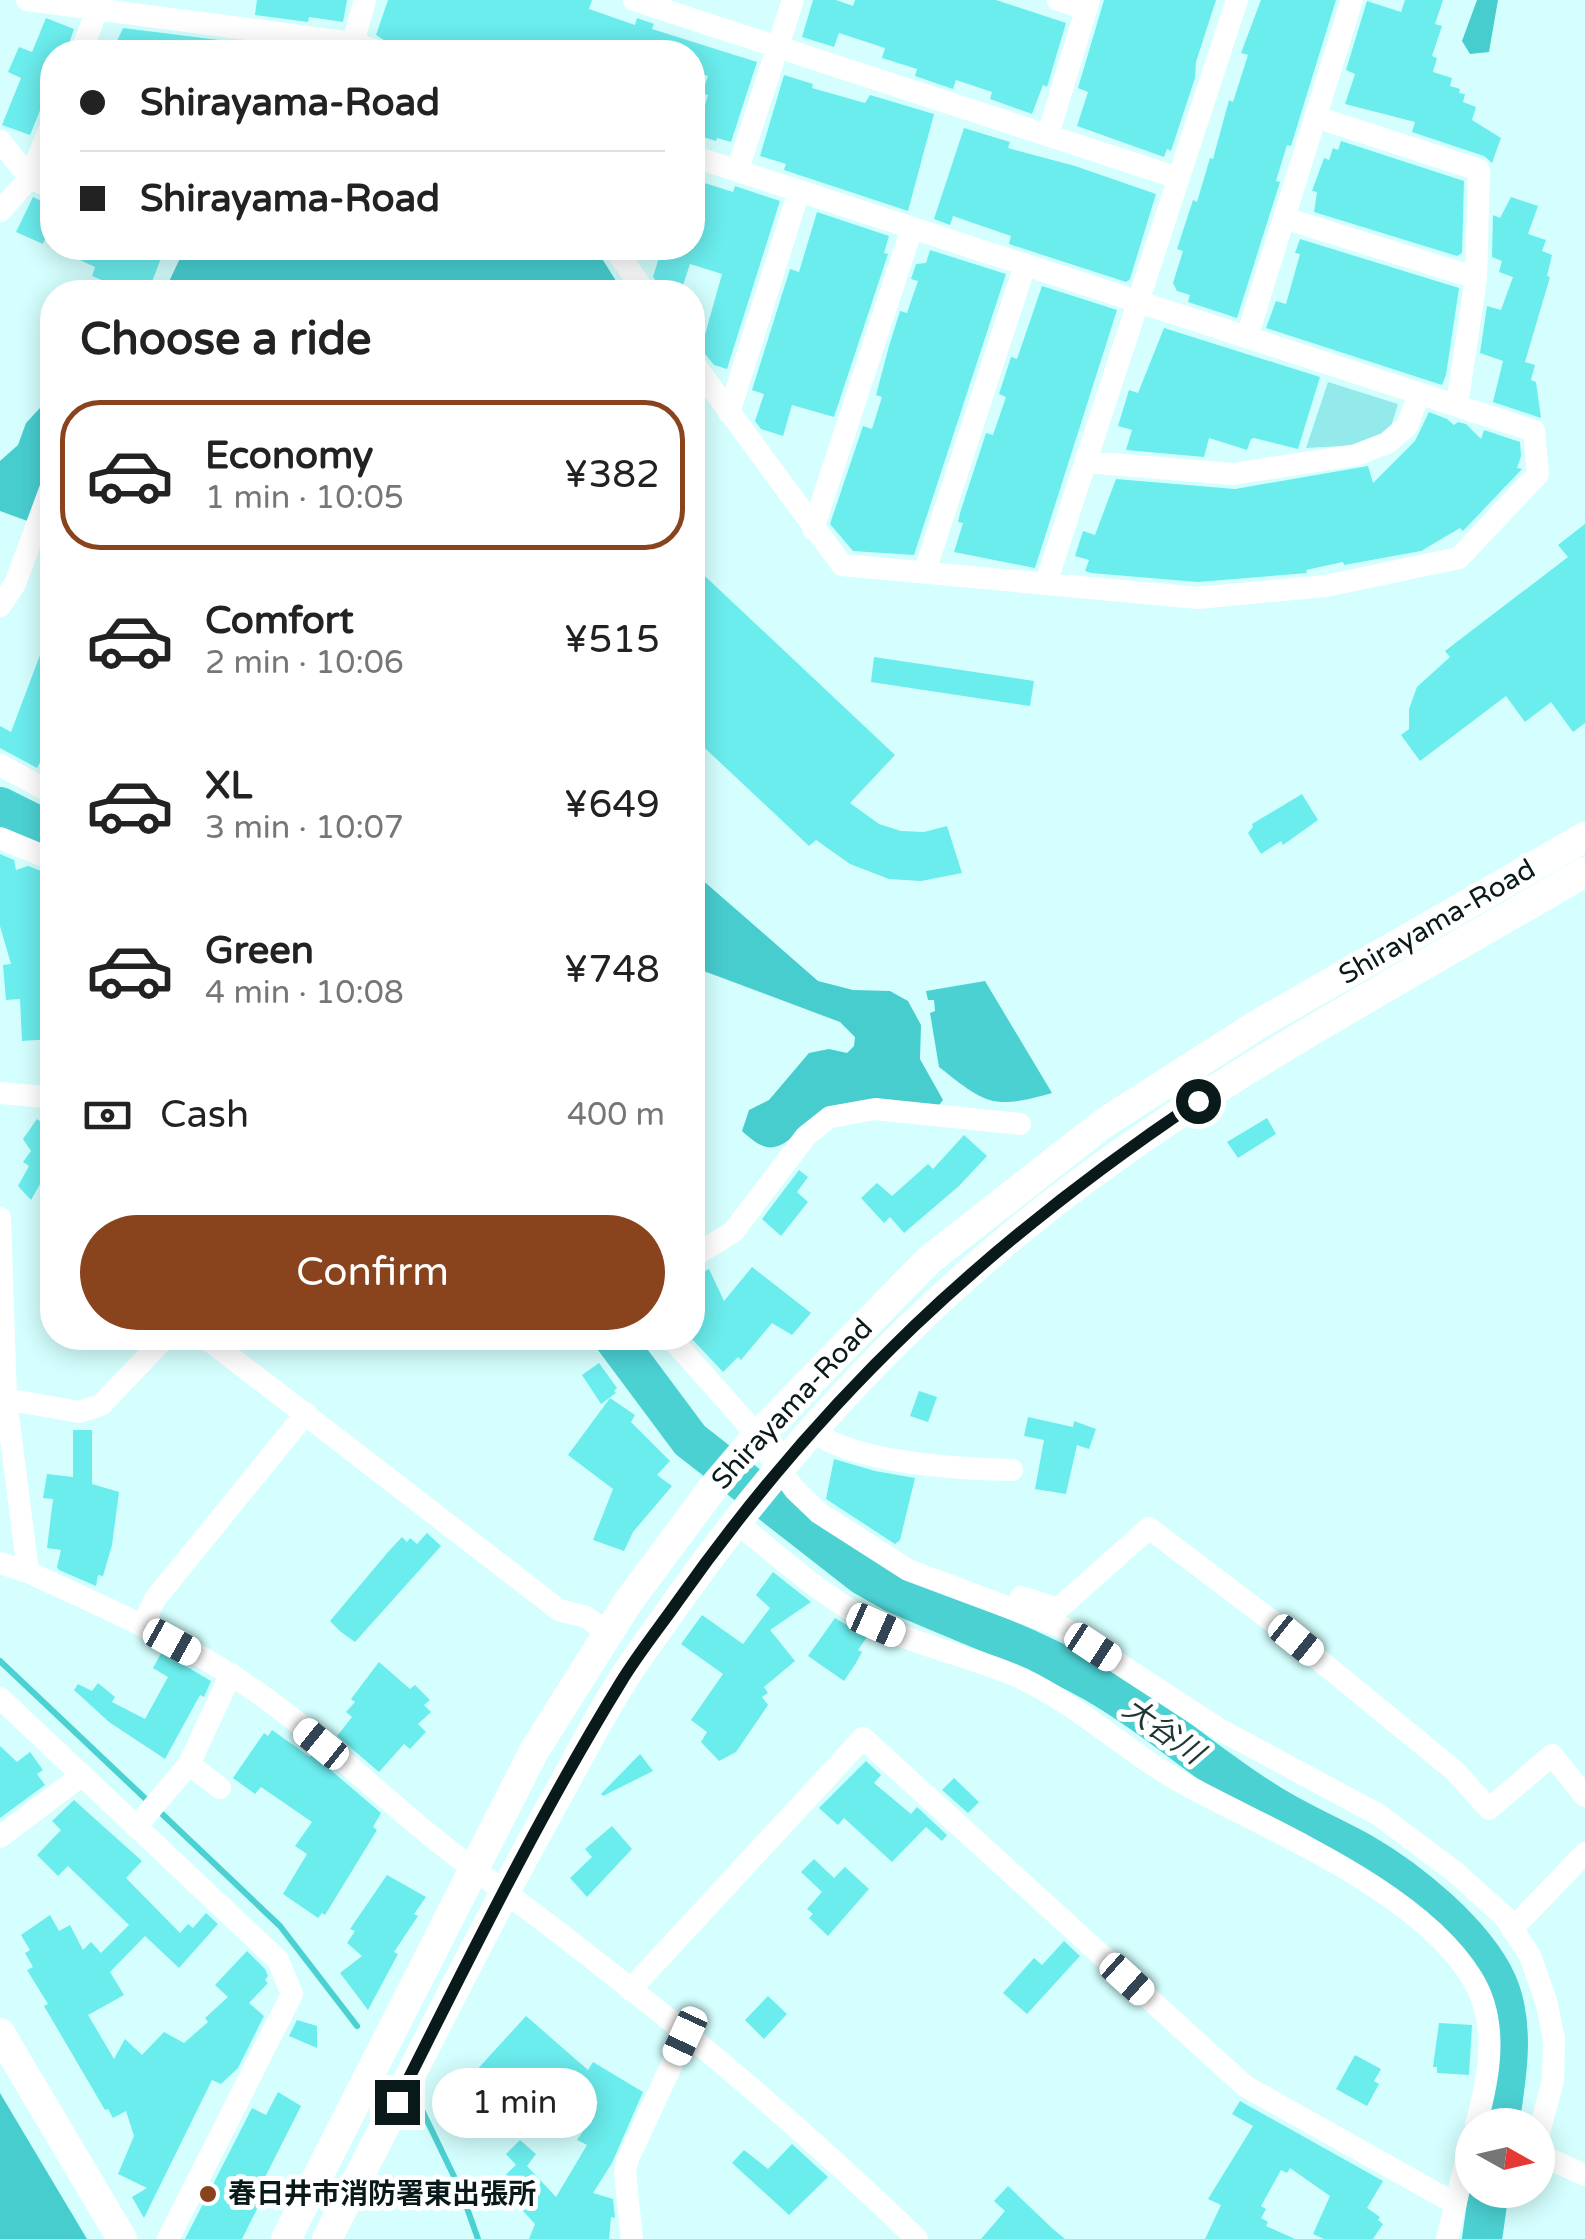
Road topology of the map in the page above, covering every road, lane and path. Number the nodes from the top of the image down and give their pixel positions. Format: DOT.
graph roads {
  1 [pos="26,0"];
  2 [pos="365,0"];
  3 [pos="793,0"];
  4 [pos="1058,0"];
  5 [pos="1237,0"];
  6 [pos="1352,0"];
  7 [pos="641,1"];
  8 [pos="1088,4"];
  9 [pos="100,5"];
  10 [pos="87,40"];
  11 [pos="241,40"];
  12 [pos="354,40"];
  13 [pos="778,48"];
  14 [pos="1316,117"];
  15 [pos="1048,135"];
  16 [pos="0,141"];
  17 [pos="40,153"];
  18 [pos="705,160"];
  19 [pos="738,169"];
  20 [pos="30,178"];
  21 [pos="1178,178"];
  22 [pos="40,183"];
  23 [pos="799,191"];
  24 [pos="0,210"];
  25 [pos="1284,218"];
  26 [pos="912,228"];
  27 [pos="1025,265"];
  28 [pos="1476,278"];
  29 [pos="1137,300"];
  30 [pos="1247,336"];
  31 [pos="705,379"];
  32 [pos="1419,394"];
  33 [pos="1457,405"];
  34 [pos="728,412"];
  35 [pos="1086,462"];
  36 [pos="40,516"];
  37 [pos="813,529"];
  38 [pos="925,571"];
  39 [pos="1046,583"];
  40 [pos="0,606"];
  41 [pos="0,765"];
  42 [pos="40,782"];
  43 [pos="1585,837"];
  44 [pos="0,838"];
  45 [pos="40,855"];
  46 [pos="1585,872"];
  47 [pos="0,1093"];
  48 [pos="40,1097"];
  49 [pos="1020,1124"];
  50 [pos="0,1218"];
  51 [pos="705,1249"];
  52 [pos="154,1350"];
  53 [pos="222,1350"];
  54 [pos="681,1350"];
  55 [pos="3,1399"];
  56 [pos="306,1414"];
  57 [pos="812,1430"];
  58 [pos="754,1441"];
  59 [pos="1012,1470"];
  60 [pos="776,1471"];
  61 [pos="738,1517"];
  62 [pos="0,1563"];
  63 [pos="28,1572"];
  64 [pos="954,1588"];
  65 [pos="143,1625"];
  66 [pos="607,1632"];
  67 [pos="231,1674"];
  68 [pos="0,1698"];
  69 [pos="189,1764"];
  70 [pos="82,1776"];
  71 [pos="220,1788"];
  72 [pos="1585,1796"];
  73 [pos="148,1813"];
  74 [pos="0,1837"];
  75 [pos="1585,1853"];
  76 [pos="473,1868"];
  77 [pos="505,1890"];
  78 [pos="1512,1929"];
  79 [pos="630,1990"];
  80 [pos="0,2033"];
  81 [pos="685,2036"];
  82 [pos="1480,2108"];
  83 [pos="1545,2108"];
  84 [pos="1555,2161"];
  85 [pos="1585,2174"];
  86 [pos="1455,2199"];
  87 [pos="1454,2203"];
  88 [pos="122,2239"];
  89 [pos="168,2239"];
  90 [pos="286,2239"];
  91 [pos="326,2239"];
  92 [pos="632,2239"];
  93 [pos="917,2239"];
  94 [pos="1447,2239"];
  1 -- 9 [label="street"];
  2 -- 12 [label="street"];
  3 -- 13 [label="street"];
  4 -- 8 [label="street"];
  5 -- 21 [label="street"];
  6 -- 14 [label="street"];
  7 -- 13 [label="street"];
  8 -- 15 [label="street"];
  9 -- 10 [label="street"];
  9 -- 11 [label="street"];
  13 -- 15 [label="street"];
  13 -- 19 [label="street"];
  14 -- 25 [label="street"];
  14 -- 28 [label="street"];
  15 -- 21 [label="street"];
  16 -- 20 [label="street"];
  17 -- 20 [label="street"];
  18 -- 19 [label="street"];
  19 -- 23 [label="street"];
  20 -- 22 [label="street"];
  20 -- 24 [label="street"];
  21 -- 29 [label="street"];
  23 -- 26 [label="street"];
  23 -- 34 [label="street"];
  25 -- 28 [label="street"];
  25 -- 30 [label="street"];
  26 -- 27 [label="street"];
  26 -- 37 [label="street"];
  27 -- 29 [label="street"];
  27 -- 38 [label="street"];
  28 -- 33 [label="street"];
  29 -- 30 [label="street"];
  29 -- 35 [label="street"];
  30 -- 32 [label="street"];
  31 -- 34 [label="street"];
  32 -- 33 [label="street"];
  32 -- 35 [label="street"];
  33 -- 39 [label="street"];
  34 -- 37 [label="street"];
  35 -- 39 [label="street"];
  36 -- 40 [label="street"];
  37 -- 38 [label="street"];
  38 -- 39 [label="street"];
  41 -- 42 [label="street"];
  43 -- 58 [label="street, Shirayama-Road"];
  44 -- 45 [label="street"];
  46 -- 57 [label="street, Shirayama-Road"];
  47 -- 48 [label="street"];
  49 -- 51 [label="street"];
  50 -- 55 [label="street"];
  52 -- 55 [label="street"];
  53 -- 56 [label="street"];
  54 -- 58 [label="street"];
  55 -- 63 [label="street"];
  56 -- 65 [label="street"];
  56 -- 66 [label="street"];
  57 -- 59 [label="street"];
  57 -- 60 [label="street, Shirayama-Road"];
  58 -- 60 [label="street"];
  58 -- 66 [label="street, Shirayama-Road"];
  60 -- 61 [label="street, Shirayama-Road"];
  60 -- 64 [label="street"];
  61 -- 77 [label="street, Shirayama-Road"];
  61 -- 82 [label="street"];
  62 -- 63 [label="street"];
  63 -- 65 [label="street"];
  64 -- 72 [label="street"];
  64 -- 78 [label="street"];
  65 -- 67 [label="street"];
  66 -- 76 [label="street, Shirayama-Road"];
  67 -- 69 [label="street"];
  67 -- 76 [label="street"];
  68 -- 70 [label="street"];
  69 -- 71 [label="street"];
  69 -- 73 [label="street"];
  70 -- 73 [label="street"];
  70 -- 74 [label="street"];
  73 -- 89 [label="street"];
  75 -- 78 [label="street"];
  76 -- 77 [label="street"];
  76 -- 90 [label="street, Shirayama-Road"];
  77 -- 79 [label="street"];
  77 -- 91 [label="street, Shirayama-Road"];
  78 -- 83 [label="street"];
  79 -- 81 [label="street"];
  79 -- 87 [label="street"];
  80 -- 88 [label="street"];
  81 -- 92 [label="street"];
  81 -- 93 [label="street"];
  84 -- 85 [label="street"];
  86 -- 87 [label="street"];
  87 -- 94 [label="street"];
}
